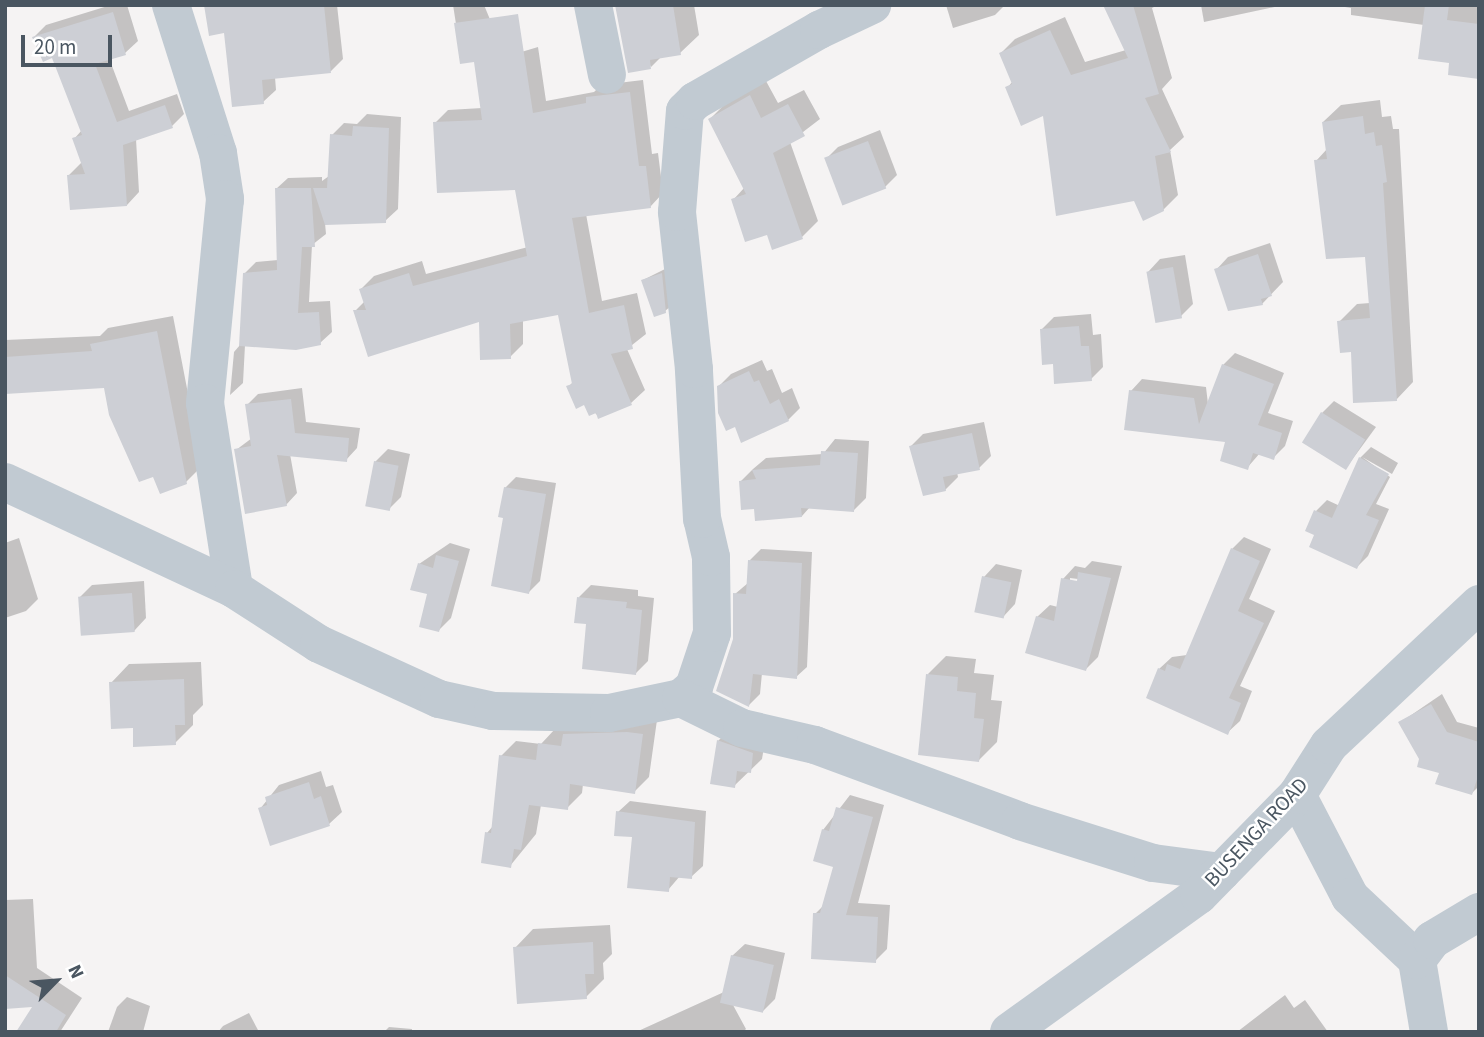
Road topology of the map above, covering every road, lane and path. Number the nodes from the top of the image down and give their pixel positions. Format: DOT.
graph roads {
  1 [pos="171,5"];
  2 [pos="593,5"];
  3 [pos="872,5"];
  4 [pos="607,75"];
  5 [pos="5,482"];
  6 [pos="234,589"];
  7 [pos="1479,604"];
  8 [pos="681,698"];
  9 [pos="1297,795"];
  10 [pos="1221,872"];
  11 [pos="1479,912"];
  12 [pos="1417,960"];
  13 [pos="1009,1032"];
  14 [pos="1429,1032"];
  1 -- 6 [label="street"];
  2 -- 4 [label="street"];
  3 -- 8 [label="street"];
  5 -- 6 [label="street"];
  6 -- 8 [label="street"];
  7 -- 9 [label="street, BUSENGA ROAD"];
  8 -- 10 [label="street"];
  9 -- 10 [label="street, BUSENGA ROAD"];
  9 -- 12 [label="street"];
  10 -- 13 [label="street, BUSENGA ROAD"];
  11 -- 12 [label="street"];
  12 -- 14 [label="street"];
}
